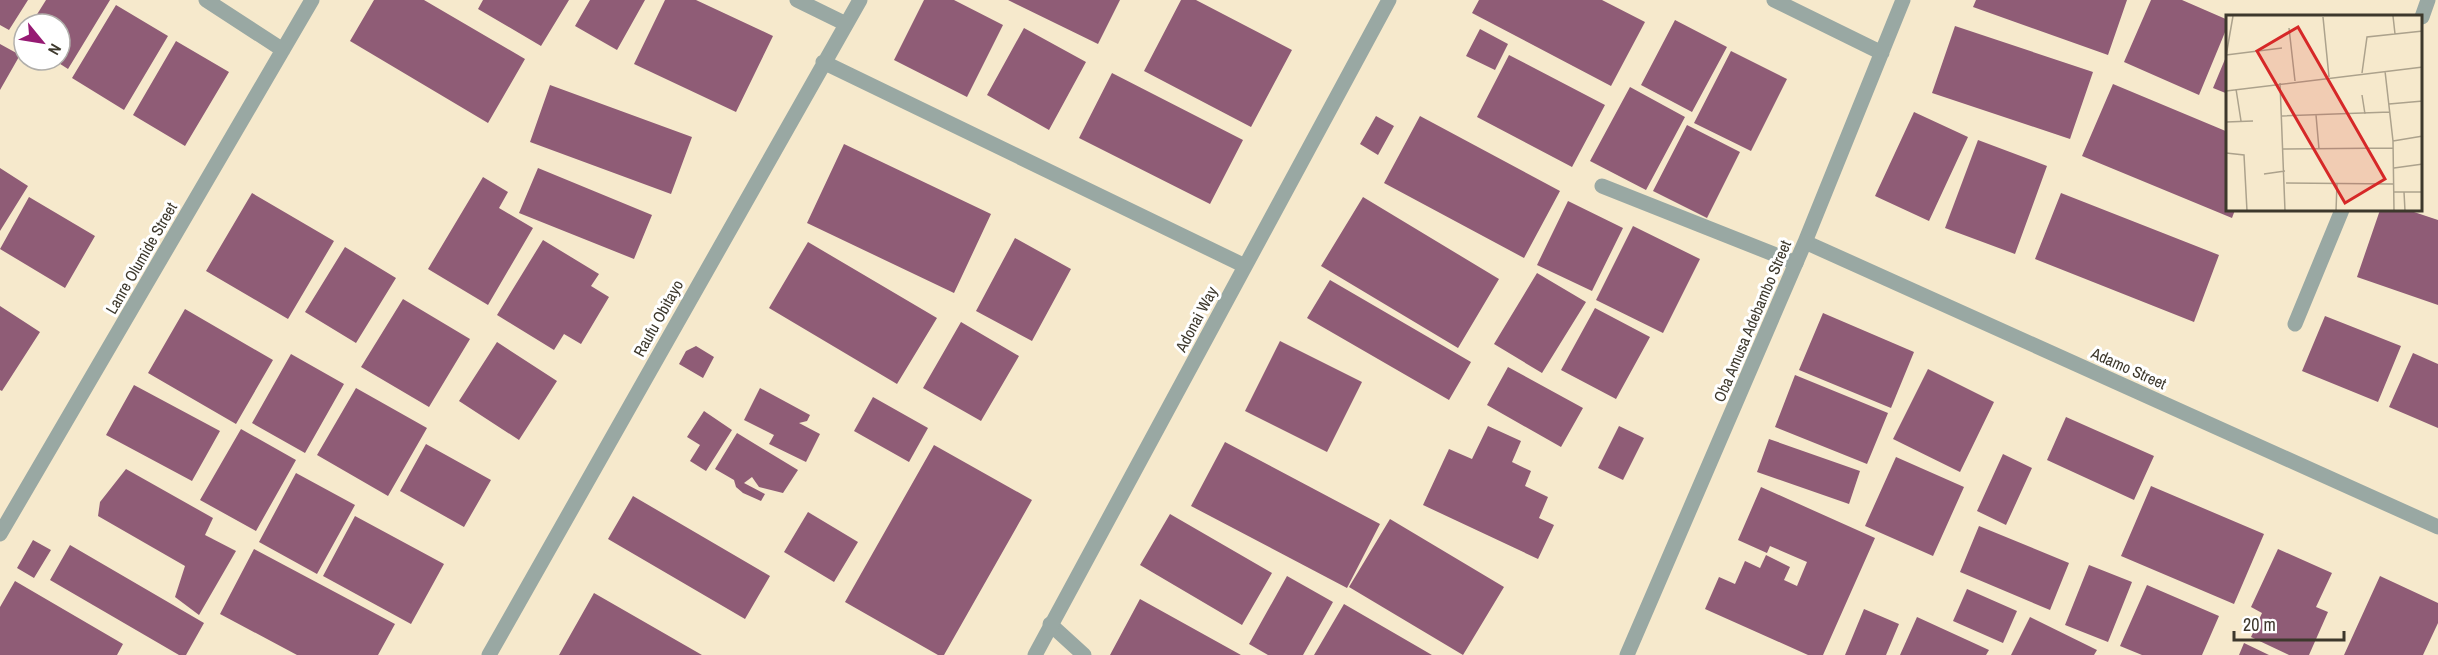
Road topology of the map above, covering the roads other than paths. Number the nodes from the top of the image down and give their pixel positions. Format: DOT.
graph roads {
  1 [pos="206,0"];
  2 [pos="312,0"];
  3 [pos="797,0"];
  4 [pos="860,0"];
  5 [pos="1389,0"];
  6 [pos="1774,0"];
  7 [pos="1903,0"];
  8 [pos="2428,0"];
  9 [pos="2422,15"];
  10 [pos="846,24"];
  11 [pos="283,50"];
  12 [pos="1882,53"];
  13 [pos="823,62"];
  14 [pos="1602,186"];
  15 [pos="2341,212"];
  16 [pos="1805,242"];
  17 [pos="1796,263"];
  18 [pos="1245,266"];
  19 [pos="2295,324"];
  20 [pos="2438,527"];
  21 [pos="0,534"];
  22 [pos="1050,624"];
  23 [pos="489,655"];
  24 [pos="1035,655"];
  25 [pos="1084,655"];
  26 [pos="1627,655"];
  1 -- 11 [label="street"];
  2 -- 11 [label="street, Lanre Olumide Street"];
  3 -- 10 [label="street"];
  4 -- 10 [label="street, Raufu Obitayo"];
  5 -- 18 [label="street, Adonai Way"];
  6 -- 12 [label="street"];
  7 -- 12 [label="street, Oba Amusa Adebambo Street"];
  8 -- 9 [label="street"];
  10 -- 13 [label="street, Raufu Obitayo"];
  11 -- 21 [label="street, Lanre Olumide Street"];
  12 -- 16 [label="street, Oba Amusa Adebambo Street"];
  13 -- 18 [label="street"];
  13 -- 23 [label="street, Raufu Obitayo"];
  14 -- 17 [label="street"];
  15 -- 19 [label="street"];
  16 -- 17 [label="street, Oba Amusa Adebambo Street"];
  16 -- 20 [label="street, Adamo Street"];
  17 -- 26 [label="street, Oba Amusa Adebambo Street"];
  18 -- 22 [label="street, Adonai Way"];
  22 -- 24 [label="street, Adonai Way"];
  22 -- 25 [label="street"];
}
